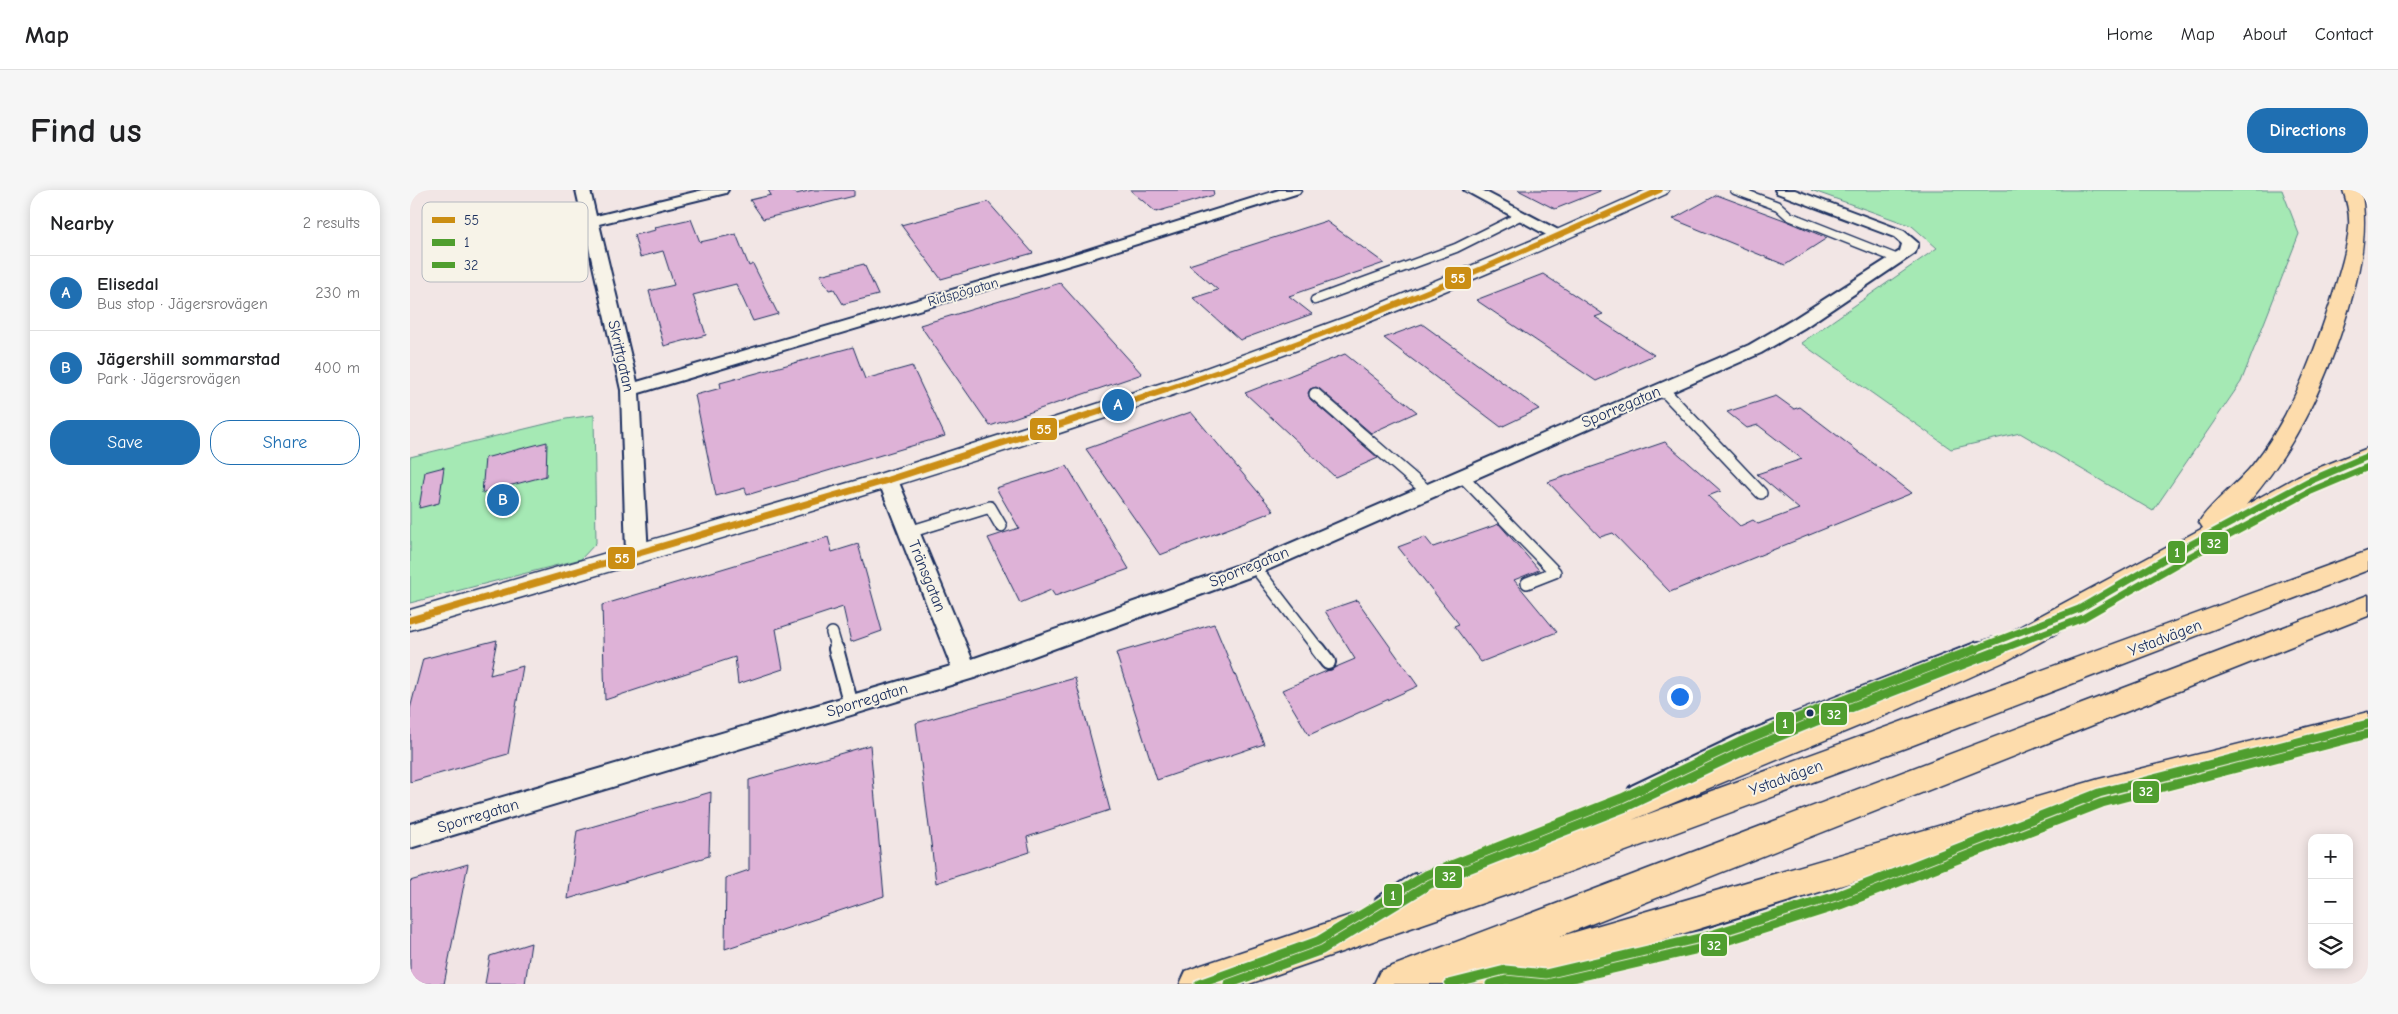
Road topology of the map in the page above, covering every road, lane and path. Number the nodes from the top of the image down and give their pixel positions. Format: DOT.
graph roads {
  1 [pos="722,190"];
  2 [pos="1294,190"];
  3 [pos="1471,190"];
  4 [pos="1660,190"];
  5 [pos="1735,190"];
  6 [pos="1782,190"];
  7 [pos="2352,190"];
  8 [pos="1520,216"];
  9 [pos="588,217"];
  10 [pos="589,222"];
  11 [pos="1559,236"];
  12 [pos="1898,259"];
  13 [pos="1314,300"];
  14 [pos="630,390"];
  15 [pos="1659,391"];
  16 [pos="1315,394"];
  17 [pos="2368,456"];
  18 [pos="1462,476"];
  19 [pos="888,480"];
  20 [pos="1427,491"];
  21 [pos="1761,493"];
  22 [pos="1001,526"];
  23 [pos="909,532"];
  24 [pos="2174,553"];
  25 [pos="637,555"];
  26 [pos="2368,560"];
  27 [pos="1255,567"];
  28 [pos="1527,583"];
  29 [pos="2368,605"];
  30 [pos="410,620"];
  31 [pos="832,633"];
  32 [pos="1328,662"];
  33 [pos="965,671"];
  34 [pos="851,705"];
  35 [pos="2368,724"];
  36 [pos="410,836"];
  37 [pos="1318,941"];
  38 [pos="1199,984"];
  39 [pos="1393,984"];
  40 [pos="1449,984"];
  1 -- 10 [label="street"];
  2 -- 14 [label="street, Ridspögatan"];
  3 -- 8 [label="street"];
  4 -- 11 [label="street"];
  5 -- 12 [label="lane"];
  6 -- 12 [label="street"];
  7 -- 24 [label="highway"];
  8 -- 11 [label="street"];
  8 -- 13 [label="lane"];
  9 -- 10 [label="street, Skrittgatan"];
  10 -- 14 [label="street, Skrittgatan"];
  11 -- 19 [label="street"];
  12 -- 15 [label="street, Sporregatan"];
  14 -- 25 [label="street, Skrittgatan"];
  15 -- 18 [label="street, Sporregatan"];
  15 -- 21 [label="lane"];
  16 -- 20 [label="lane"];
  17 -- 24 [label="highway"];
  18 -- 20 [label="street, Sporregatan"];
  18 -- 28 [label="lane"];
  19 -- 23 [label="street, Tränsgatan"];
  19 -- 25 [label="street"];
  20 -- 27 [label="street, Sporregatan"];
  22 -- 23 [label="lane"];
  23 -- 33 [label="street, Tränsgatan"];
  24 -- 37 [label="highway"];
  25 -- 30 [label="street"];
  26 -- 37 [label="highway, Ystadvägen"];
  27 -- 32 [label="lane"];
  27 -- 33 [label="street, Sporregatan"];
  29 -- 39 [label="highway"];
  31 -- 34 [label="lane"];
  33 -- 34 [label="street, Sporregatan"];
  34 -- 36 [label="street, Sporregatan"];
  35 -- 40 [label="highway"];
  37 -- 38 [label="highway, Ystadvägen"];
}
